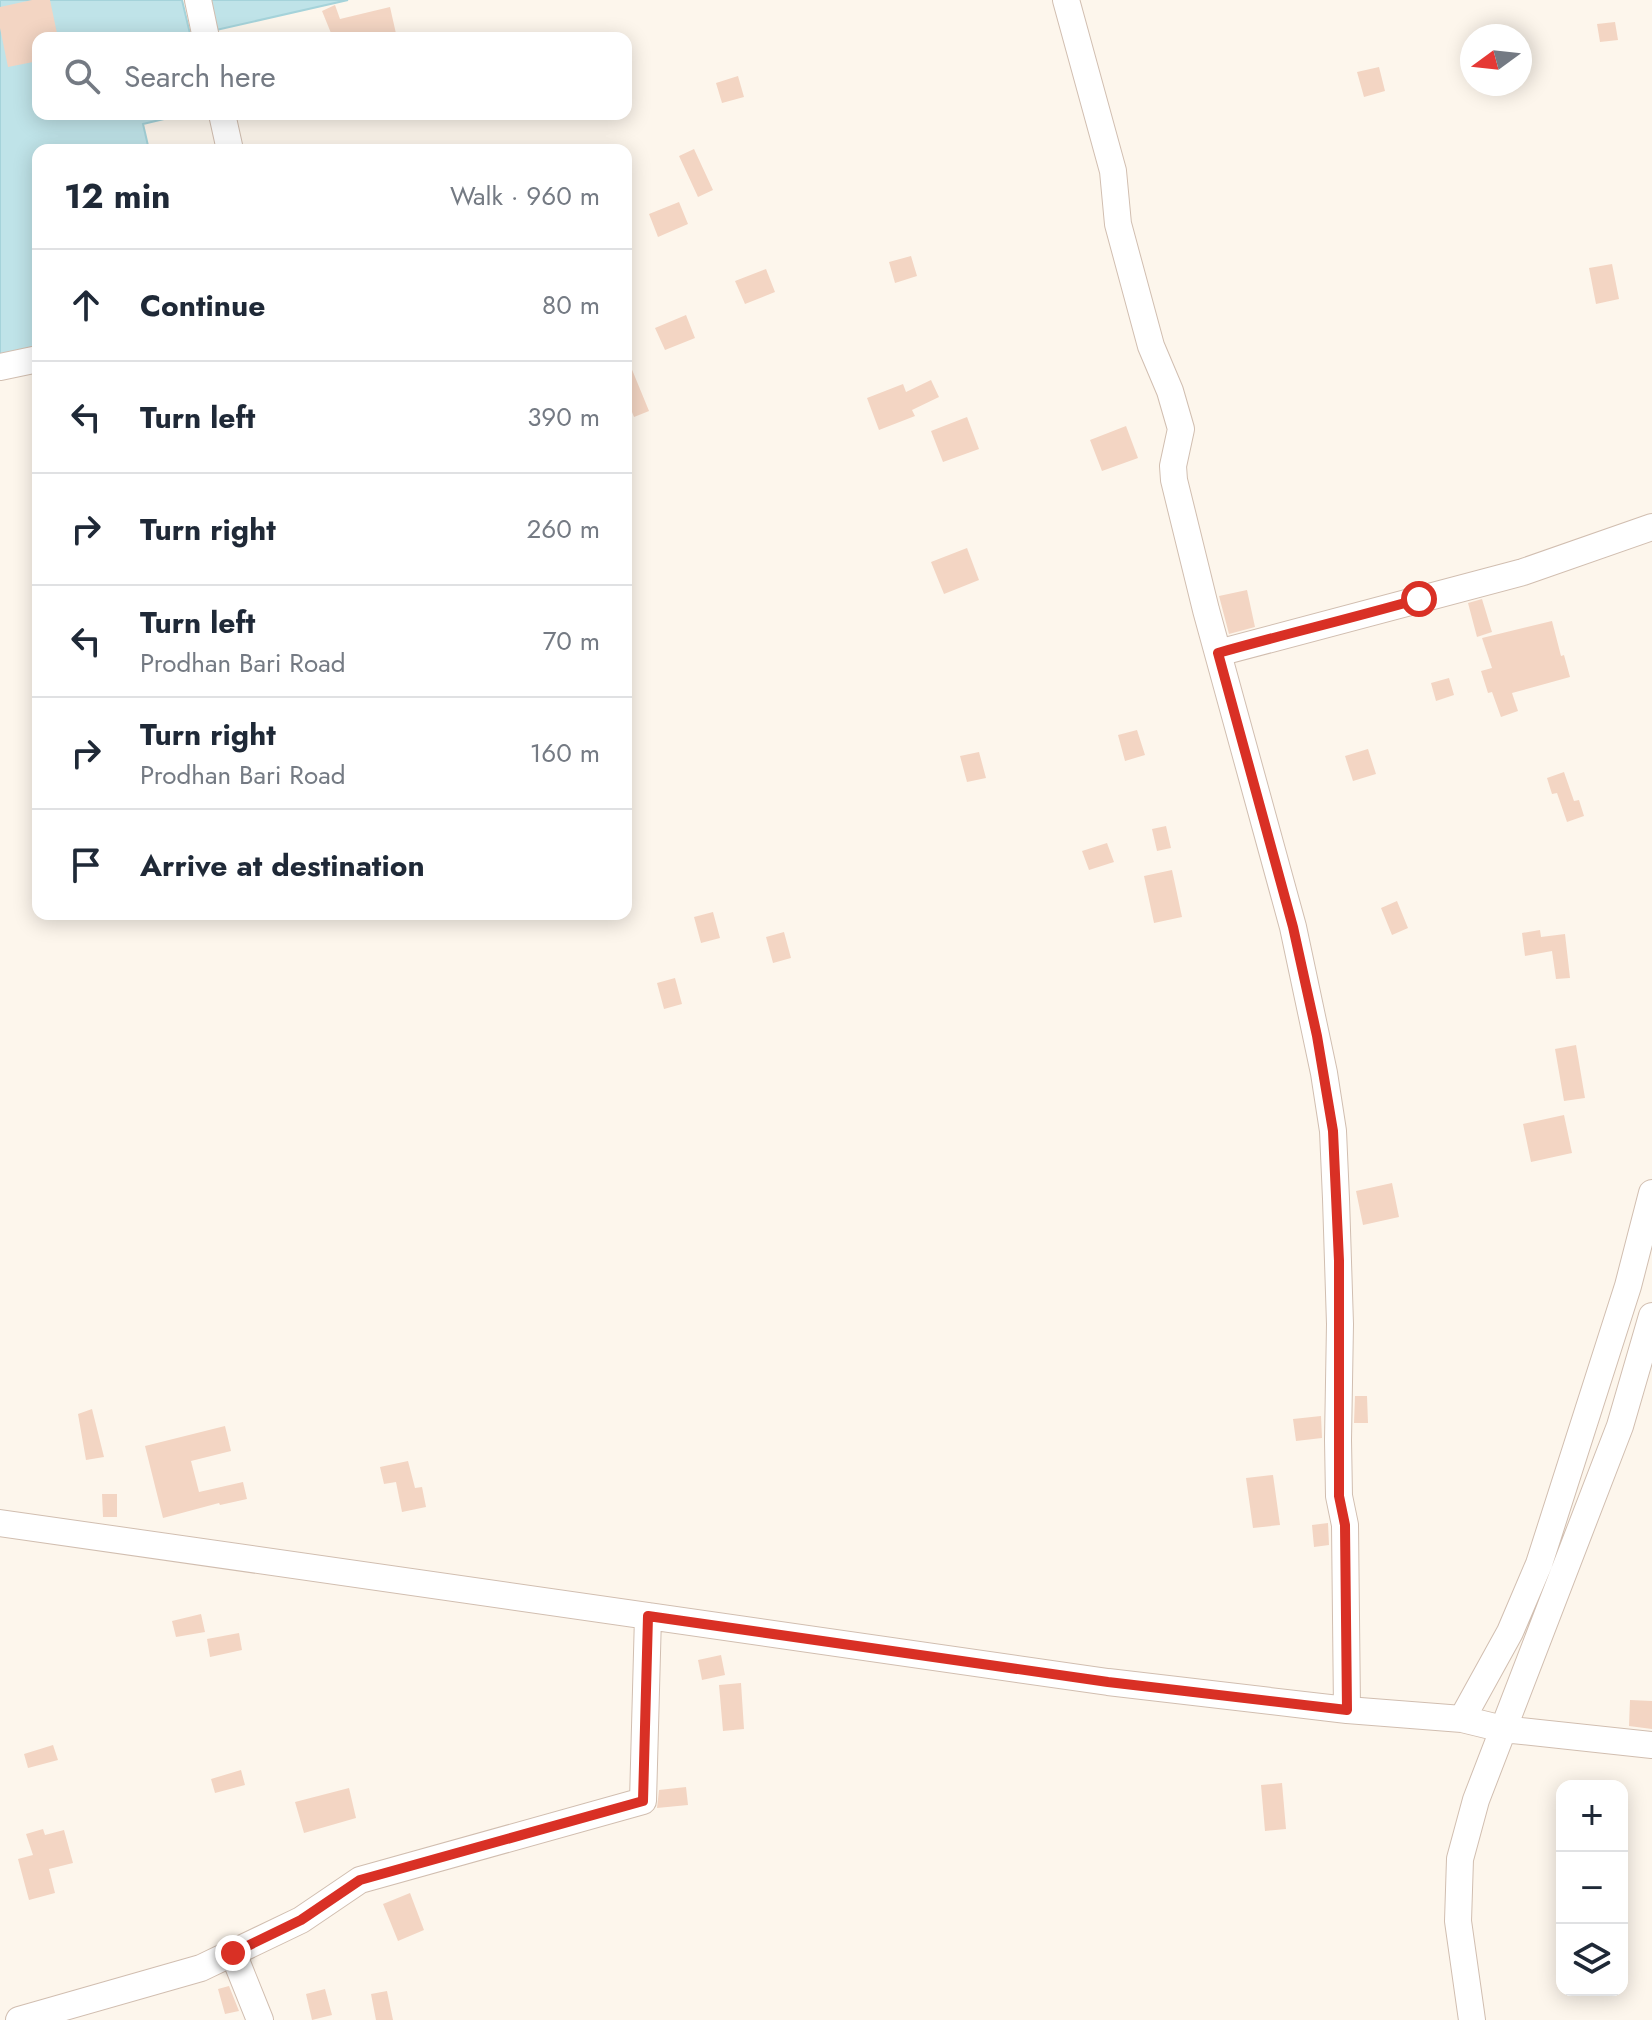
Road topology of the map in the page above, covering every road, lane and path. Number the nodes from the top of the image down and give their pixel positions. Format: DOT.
graph roads {
  1 [pos="198,0"];
  2 [pos="1066,0"];
  3 [pos="205,32"];
  4 [pos="223,120"];
  5 [pos="229,144"];
  6 [pos="32,360"];
  7 [pos="0,367"];
  8 [pos="1652,527"];
  9 [pos="1218,653"];
  10 [pos="1652,1193"];
  11 [pos="1652,1316"];
  12 [pos="0,1523"];
  13 [pos="648,1616"];
  14 [pos="1347,1710"];
  15 [pos="1462,1719"];
  16 [pos="1503,1729"];
  17 [pos="1652,1745"];
  18 [pos="233,1953"];
  19 [pos="19,2020"];
  20 [pos="260,2020"];
  21 [pos="1472,2020"];
  1 -- 3 [label="street"];
  2 -- 9 [label="street"];
  4 -- 5 [label="street"];
  6 -- 7 [label="street"];
  8 -- 9 [label="street"];
  9 -- 14 [label="street"];
  10 -- 15 [label="street"];
  11 -- 16 [label="street"];
  12 -- 13 [label="street"];
  13 -- 14 [label="street"];
  13 -- 18 [label="street"];
  14 -- 15 [label="street"];
  15 -- 16 [label="street"];
  16 -- 17 [label="street"];
  16 -- 21 [label="street"];
  18 -- 19 [label="street"];
  18 -- 20 [label="street"];
}
